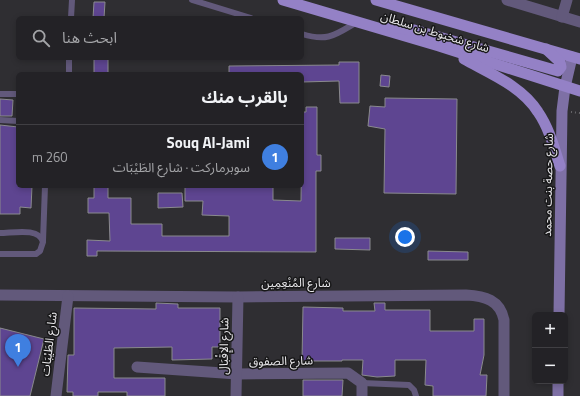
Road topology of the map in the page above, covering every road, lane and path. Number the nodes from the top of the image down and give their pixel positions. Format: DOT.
graph roads {
  1 [pos="72,0"];
  2 [pos="192,0"];
  3 [pos="283,0"];
  4 [pos="376,0"];
  5 [pos="507,0"];
  6 [pos="567,0"];
  7 [pos="389,2"];
  8 [pos="71,16"];
  9 [pos="244,16"];
  10 [pos="562,17"];
  11 [pos="357,22"];
  12 [pos="580,22"];
  13 [pos="377,28"];
  14 [pos="304,34"];
  15 [pos="438,46"];
  16 [pos="546,49"];
  17 [pos="576,58"];
  18 [pos="69,60"];
  19 [pos="69,72"];
  20 [pos="565,87"];
  21 [pos="580,91"];
  22 [pos="0,94"];
  23 [pos="16,94"];
  24 [pos="0,120"];
  25 [pos="16,121"];
  26 [pos="560,166"];
  27 [pos="45,188"];
  28 [pos="0,233"];
  29 [pos="43,242"];
  30 [pos="0,254"];
  31 [pos="0,295"];
  32 [pos="68,296"];
  33 [pos="238,297"];
  34 [pos="559,312"];
  35 [pos="137,367"];
  36 [pos="237,374"];
  37 [pos="362,383"];
  38 [pos="558,384"];
  39 [pos="56,396"];
  40 [pos="236,396"];
  41 [pos="362,396"];
  42 [pos="416,396"];
  43 [pos="504,396"];
  44 [pos="558,396"];
  1 -- 8 [label="lane"];
  2 -- 9 [label="lane"];
  3 -- 11 [label="main road, شارع شخبوط بن سلطان"];
  4 -- 7 [label="main road, شارع شخبوط بن سلطان"];
  5 -- 10 [label="street"];
  6 -- 10 [label="street"];
  7 -- 16 [label="main road, شارع شخبوط بن سلطان"];
  10 -- 12 [label="street"];
  11 -- 13 [label="main road, شارع شخبوط بن سلطان"];
  11 -- 14 [label="lane"];
  13 -- 15 [label="main road, شارع شخبوط بن سلطان"];
  13 -- 16 [label="main road"];
  15 -- 20 [label="main road, شارع شخبوط بن سلطان"];
  15 -- 26 [label="main road"];
  16 -- 17 [label="main road, شارع شخبوط بن سلطان"];
  17 -- 20 [label="main road, شارع حصة بنت محمد"];
  18 -- 19 [label="lane"];
  20 -- 21 [label="main road, شارع شخبوط بن سلطان"];
  20 -- 26 [label="main road, شارع حصة بنت محمد"];
  22 -- 23 [label="lane"];
  24 -- 25 [label="lane"];
  26 -- 34 [label="main road, شارع حصة بنت محمد"];
  27 -- 29 [label="lane"];
  28 -- 29 [label="lane"];
  29 -- 30 [label="lane"];
  31 -- 32 [label="street, شارع المُنْعِمِين"];
  32 -- 33 [label="street, شارع المُنْعِمِين"];
  32 -- 39 [label="street, شارع الطَيْبَات"];
  33 -- 36 [label="street, شارع الإِقْبَال"];
  33 -- 43 [label="street, شارع المُنْعِمِين"];
  35 -- 36 [label="street, شارع الصفوق"];
  36 -- 37 [label="street, شارع الصفوق"];
  36 -- 40 [label="street, شارع الإِقْبَال"];
  37 -- 41 [label="street"];
  37 -- 42 [label="lane, شارع الصفوق"];
  38 -- 44 [label="main road"];
}
